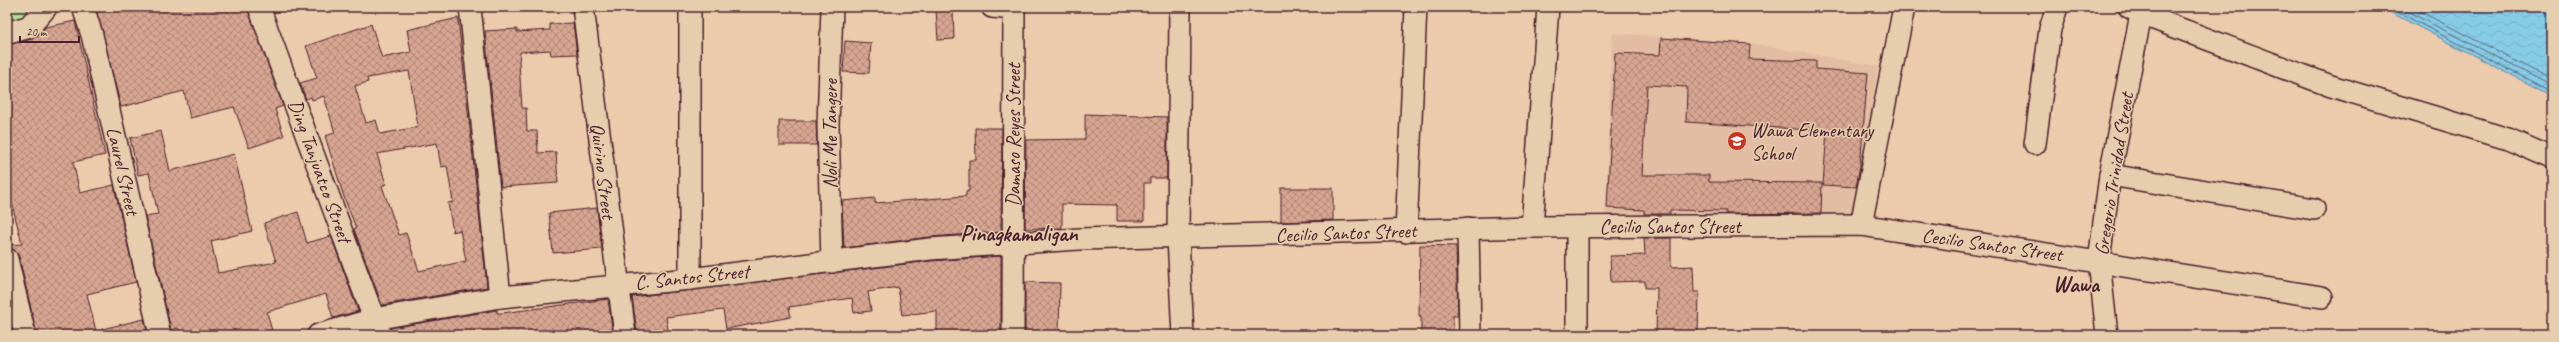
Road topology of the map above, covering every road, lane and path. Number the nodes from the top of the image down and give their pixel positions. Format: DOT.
graph roads {
  1 [pos="46,7"];
  2 [pos="83,7"];
  3 [pos="259,7"];
  4 [pos="470,7"];
  5 [pos="583,7"];
  6 [pos="690,7"];
  7 [pos="832,7"];
  8 [pos="992,7"];
  9 [pos="1180,7"];
  10 [pos="1416,7"];
  11 [pos="1548,7"];
  12 [pos="1904,7"];
  13 [pos="2057,7"];
  14 [pos="1014,8"];
  15 [pos="2135,10"];
  16 [pos="7,33"];
  17 [pos="2035,144"];
  18 [pos="2552,158"];
  19 [pos="2110,175"];
  20 [pos="2314,210"];
  21 [pos="1861,225"];
  22 [pos="1532,227"];
  23 [pos="1577,227"];
  24 [pos="1468,228"];
  25 [pos="1406,232"];
  26 [pos="1178,238"];
  27 [pos="1012,242"];
  28 [pos="7,259"];
  29 [pos="2099,261"];
  30 [pos="832,262"];
  31 [pos="690,279"];
  32 [pos="617,285"];
  33 [pos="500,297"];
  34 [pos="2322,297"];
  35 [pos="377,327"];
  36 [pos="25,335"];
  37 [pos="160,335"];
  38 [pos="318,335"];
  39 [pos="625,335"];
  40 [pos="1013,335"];
  41 [pos="1183,335"];
  42 [pos="1470,335"];
  43 [pos="1577,335"];
  44 [pos="2107,335"];
  1 -- 16 [label="main road"];
  2 -- 37 [label="street, Laurel Street"];
  3 -- 35 [label="street, Ding Tanjuatco Street"];
  4 -- 33 [label="street"];
  5 -- 32 [label="street, Quirino Street"];
  6 -- 31 [label="street"];
  7 -- 30 [label="street, Noli Me Tangere"];
  8 -- 14 [label="street"];
  9 -- 26 [label="street"];
  10 -- 25 [label="street"];
  11 -- 22 [label="street"];
  12 -- 21 [label="street"];
  13 -- 17 [label="street"];
  14 -- 27 [label="street, Damaso Reyes Street"];
  15 -- 18 [label="street"];
  15 -- 19 [label="street, Gregorio Trinidad Street"];
  19 -- 20 [label="street"];
  19 -- 29 [label="street, Gregorio Trinidad Street"];
  21 -- 23 [label="street, Cecilio Santos Street"];
  21 -- 29 [label="street, Cecilio Santos Street"];
  22 -- 23 [label="street, Cecilio Santos Street"];
  22 -- 24 [label="street, Cecilio Santos Street"];
  23 -- 43 [label="street"];
  24 -- 25 [label="street, Cecilio Santos Street"];
  24 -- 42 [label="street"];
  25 -- 26 [label="street, Cecilio Santos Street"];
  26 -- 27 [label="street, Cecilio Santos Street"];
  26 -- 41 [label="street"];
  27 -- 30 [label="street, C. Santos Street"];
  27 -- 40 [label="street, Damaso Reyes Street"];
  28 -- 36 [label="street"];
  29 -- 34 [label="street, Cecilio Santos Street"];
  29 -- 44 [label="street, Gregorio Trinidad Street"];
  30 -- 31 [label="street, C. Santos Street"];
  31 -- 32 [label="street, C. Santos Street"];
  32 -- 33 [label="street, C. Santos Street"];
  32 -- 39 [label="street, Quirino Street"];
  33 -- 35 [label="street, C. Santos Street"];
  35 -- 38 [label="street, C. Santos Street"];
}
